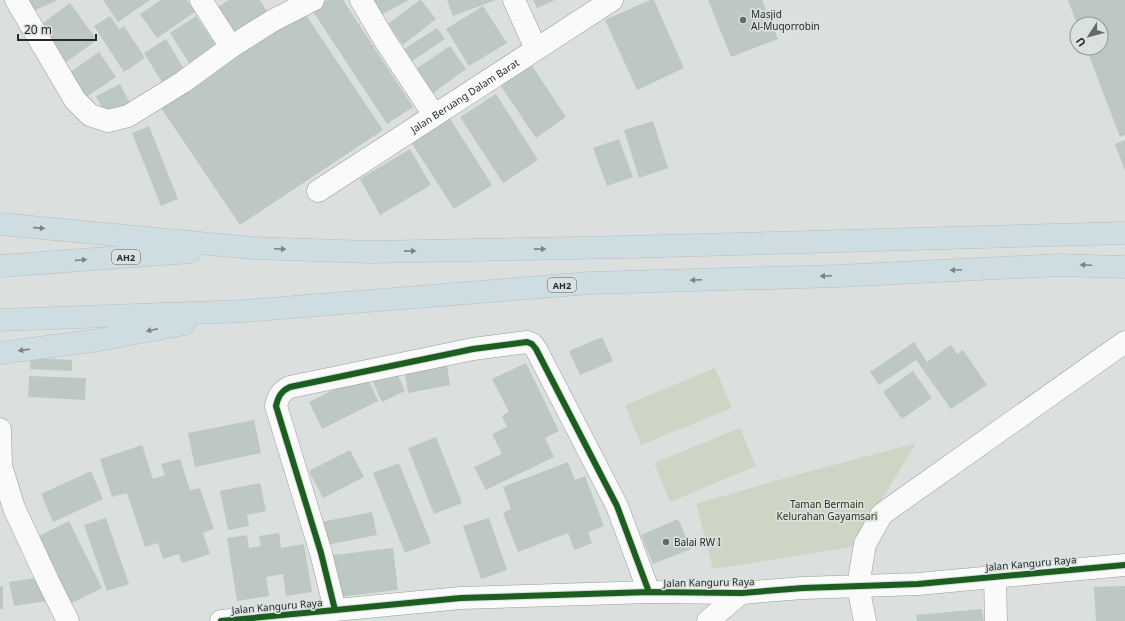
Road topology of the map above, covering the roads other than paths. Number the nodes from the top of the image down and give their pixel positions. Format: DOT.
graph roads {
  1 [pos="16,0"];
  2 [pos="201,0"];
  3 [pos="313,0"];
  4 [pos="361,0"];
  5 [pos="514,0"];
  6 [pos="612,0"];
  7 [pos="231,47"];
  8 [pos="536,49"];
  9 [pos="434,115"];
  10 [pos="318,191"];
  11 [pos="0,224"];
  12 [pos="1125,233"];
  13 [pos="252,248"];
  14 [pos="0,266"];
  15 [pos="1125,267"];
  16 [pos="245,310"];
  17 [pos="0,320"];
  18 [pos="1125,342"];
  19 [pos="0,353"];
  20 [pos="0,429"];
  21 [pos="1125,565"];
  22 [pos="995,577"];
  23 [pos="858,586"];
  24 [pos="649,592"];
  25 [pos="741,593"];
  26 [pos="335,610"];
  27 [pos="68,621"];
  28 [pos="221,621"];
  29 [pos="708,621"];
  30 [pos="865,621"];
  31 [pos="996,621"];
  1 -- 7 [label="street"];
  2 -- 7 [label="street"];
  3 -- 7 [label="street"];
  4 -- 9 [label="street"];
  5 -- 8 [label="street"];
  6 -- 8 [label="street, Jalan Beruang Dalam Barat"];
  8 -- 9 [label="street, Jalan Beruang Dalam Barat"];
  9 -- 10 [label="street, Jalan Beruang Dalam Barat"];
  11 -- 13 [label="highway, AH2, one-way"];
  13 -- 12 [label="highway, AH2, one-way"];
  14 -- 13 [label="highway, AH2, one-way"];
  15 -- 16 [label="highway, AH2, one-way"];
  16 -- 17 [label="highway, AH2"];
  16 -- 19 [label="highway, one-way"];
  18 -- 23 [label="street"];
  20 -- 27 [label="street"];
  21 -- 22 [label="street, Jalan Kanguru Raya"];
  22 -- 23 [label="street, Jalan Kanguru Raya"];
  22 -- 31 [label="street"];
  23 -- 25 [label="street, Jalan Kanguru Raya"];
  23 -- 30 [label="street"];
  24 -- 25 [label="street, Jalan Kanguru Raya"];
  24 -- 26 [label="street, Jalan Kanguru Raya"];
  24 -- 26 [label="street"];
  25 -- 29 [label="street"];
  26 -- 28 [label="street, Jalan Kanguru Raya"];
}
